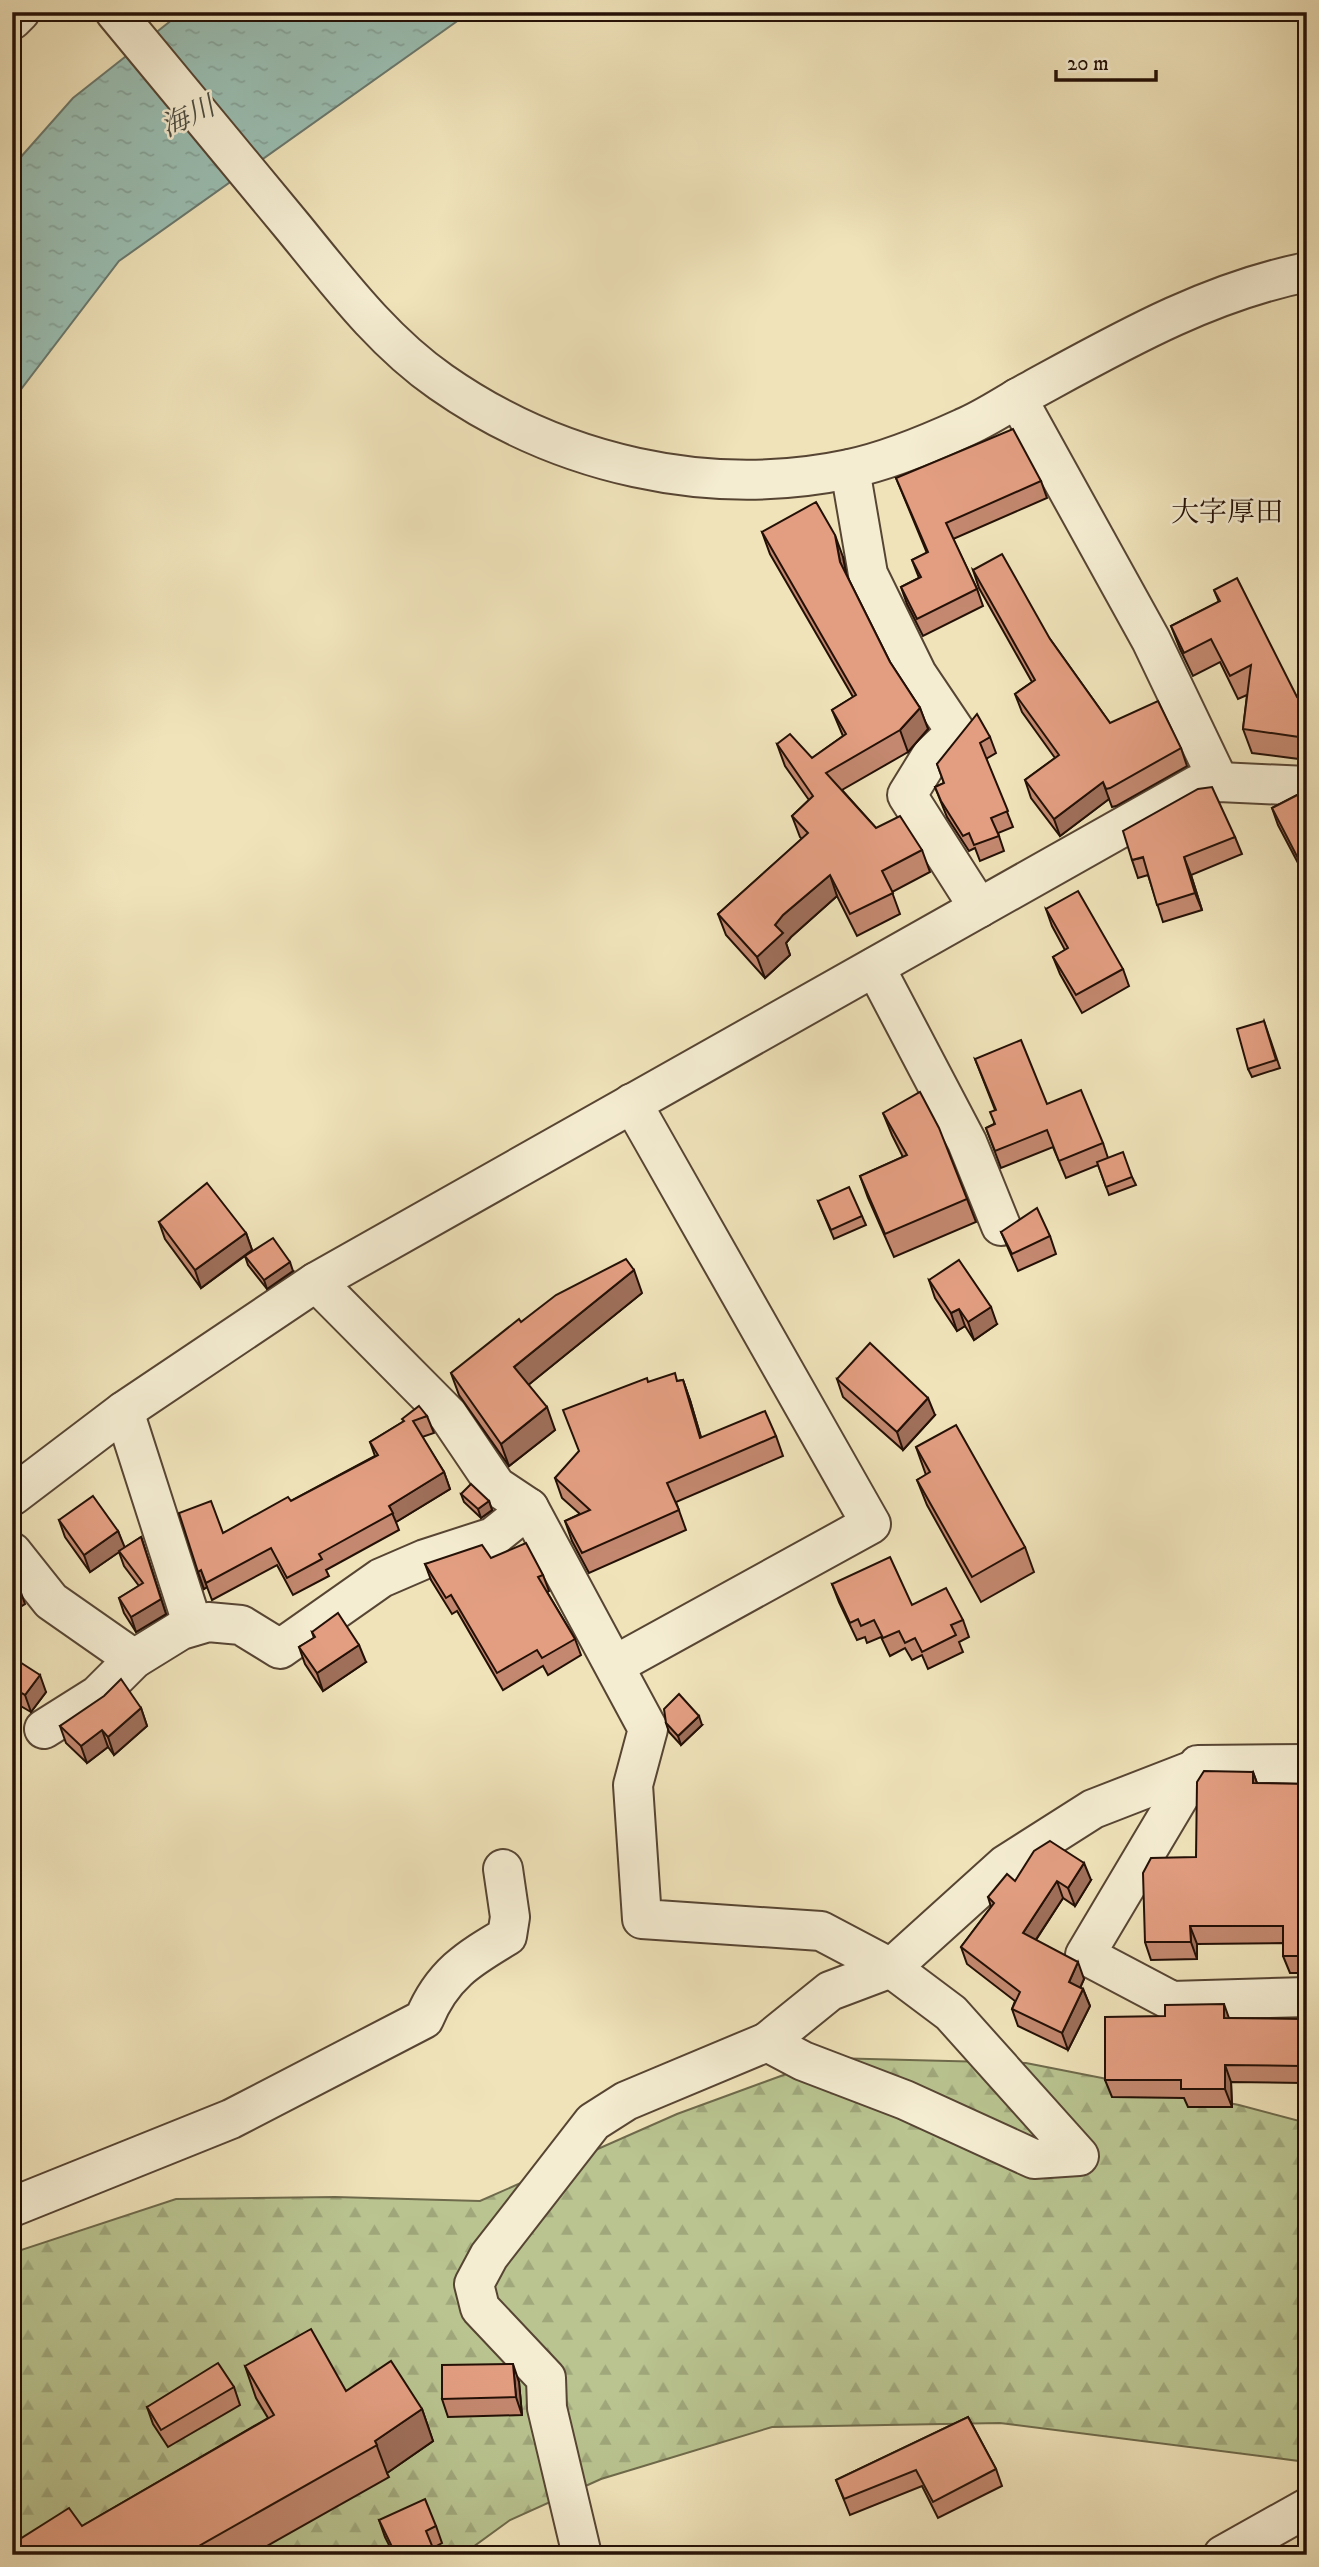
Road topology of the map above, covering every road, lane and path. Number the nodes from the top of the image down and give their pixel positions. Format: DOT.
graph roads {
  1 [pos="20,12"];
  2 [pos="115,12"];
  3 [pos="12,19"];
  4 [pos="1307,272"];
  5 [pos="1017,398"];
  6 [pos="850,469"];
  7 [pos="1219,782"];
  8 [pos="1307,786"];
  9 [pos="979,908"];
  10 [pos="874,967"];
  11 [pos="632,1103"];
  12 [pos="1002,1226"];
  13 [pos="316,1282"];
  14 [pos="124,1411"];
  15 [pos="12,1496"];
  16 [pos="529,1508"];
  17 [pos="12,1552"];
  18 [pos="193,1626"];
  19 [pos="134,1659"];
  20 [pos="615,1665"];
  21 [pos="44,1729"];
  22 [pos="1307,1764"];
  23 [pos="1196,1769"];
  24 [pos="503,1868"];
  25 [pos="891,1968"];
  26 [pos="1307,1997"];
  27 [pos="767,2042"];
  28 [pos="12,2207"];
  29 [pos="1307,2508"];
  30 [pos="582,2555"];
  31 [pos="1223,2555"];
  1 -- 3 [label="street"];
  2 -- 6 [label="street"];
  4 -- 5 [label="street"];
  5 -- 6 [label="street"];
  5 -- 7 [label="street"];
  6 -- 9 [label="street"];
  7 -- 8 [label="street"];
  7 -- 9 [label="street"];
  9 -- 10 [label="street"];
  10 -- 11 [label="street"];
  10 -- 12 [label="street"];
  11 -- 13 [label="street"];
  11 -- 20 [label="street"];
  13 -- 14 [label="street"];
  13 -- 16 [label="street"];
  14 -- 15 [label="street"];
  14 -- 18 [label="street"];
  16 -- 18 [label="street"];
  16 -- 20 [label="street"];
  17 -- 19 [label="street"];
  18 -- 19 [label="street"];
  19 -- 21 [label="street"];
  20 -- 25 [label="street"];
  22 -- 23 [label="street"];
  23 -- 25 [label="street"];
  23 -- 26 [label="street"];
  24 -- 28 [label="street"];
  25 -- 27 [label="street"];
  25 -- 27 [label="street"];
  27 -- 30 [label="street"];
  29 -- 31 [label="street"];
}
